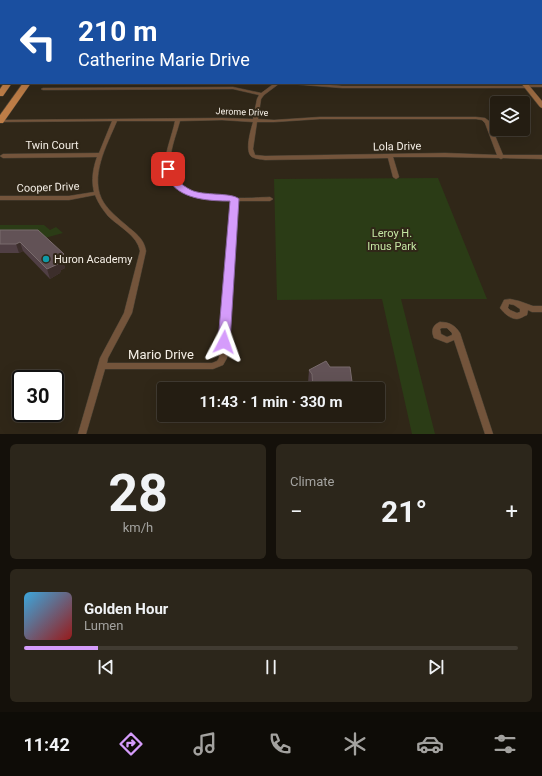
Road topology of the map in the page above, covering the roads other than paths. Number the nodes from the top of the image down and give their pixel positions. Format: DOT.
graph roads {
  1 [pos="26,84"];
  2 [pos="154,84"];
  3 [pos="277,84"];
  4 [pos="304,84"];
  5 [pos="526,85"];
  6 [pos="542,86"];
  7 [pos="43,89"];
  8 [pos="152,89"];
  9 [pos="262,94"];
  10 [pos="541,103"];
  11 [pos="115,120"];
  12 [pos="178,120"];
  13 [pos="255,120"];
  14 [pos="0,121"];
  15 [pos="101,155"];
  16 [pos="3,156"];
  17 [pos="390,156"];
  18 [pos="501,157"];
  19 [pos="542,157"];
  20 [pos="396,177"];
  21 [pos="96,193"];
  22 [pos="0,198"];
  23 [pos="234,199"];
  24 [pos="270,199"];
  25 [pos="520,304"];
  26 [pos="532,309"];
  27 [pos="542,309"];
  28 [pos="524,313"];
  29 [pos="456,335"];
  30 [pos="447,340"];
  31 [pos="460,346"];
  32 [pos="101,366"];
  33 [pos="82,434"];
  34 [pos="489,434"];
  1 -- 14 [label="main road"];
  2 -- 8 [label="street"];
  3 -- 9 [label="street"];
  4 -- 5 [label="street"];
  5 -- 6 [label="street"];
  5 -- 10 [label="street"];
  7 -- 8 [label="street"];
  8 -- 9 [label="street"];
  9 -- 13 [label="street"];
  11 -- 12 [label="street, Jerome Drive"];
  11 -- 14 [label="street, Jerome Drive"];
  11 -- 15 [label="street"];
  12 -- 13 [label="street, Jerome Drive"];
  12 -- 23 [label="street"];
  13 -- 17 [label="street, Lola Drive"];
  13 -- 18 [label="street, Jerome Drive"];
  15 -- 16 [label="street, Twin Court"];
  15 -- 21 [label="street"];
  17 -- 18 [label="street, Lola Drive"];
  17 -- 20 [label="street"];
  18 -- 19 [label="street, Lola Drive"];
  21 -- 22 [label="street, Cooper Drive"];
  21 -- 32 [label="street"];
  23 -- 24 [label="street"];
  23 -- 32 [label="street, Mario Drive"];
  25 -- 26 [label="street"];
  25 -- 28 [label="street"];
  25 -- 28 [label="street"];
  26 -- 27 [label="street"];
  26 -- 28 [label="street"];
  29 -- 30 [label="street"];
  29 -- 30 [label="street"];
  29 -- 31 [label="street"];
  30 -- 31 [label="street"];
  31 -- 34 [label="street"];
  32 -- 33 [label="street"];
}
